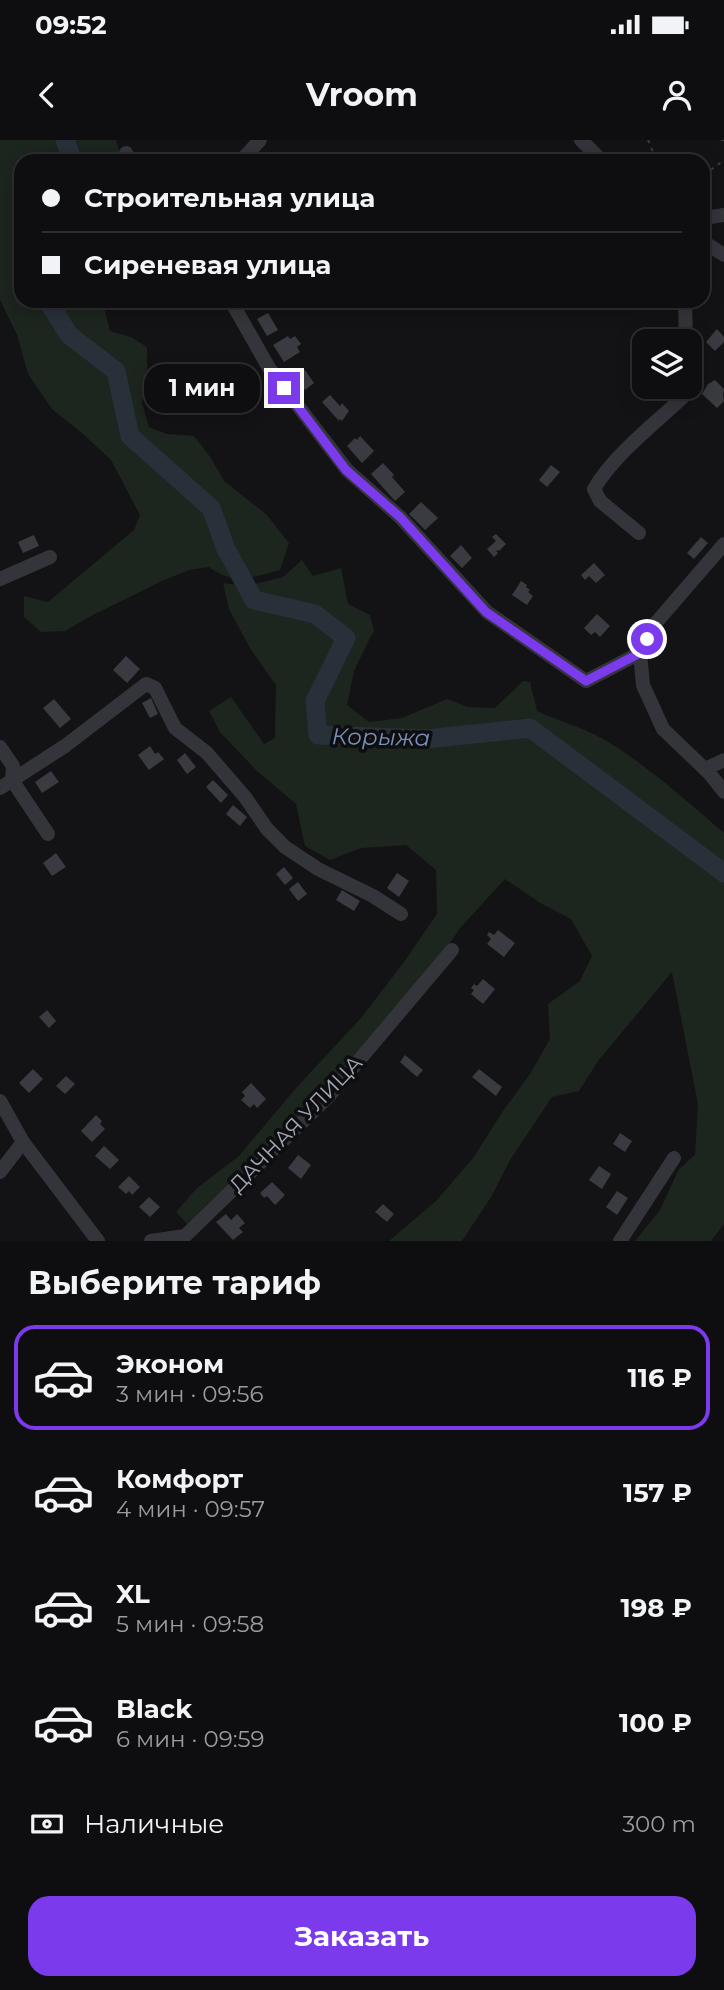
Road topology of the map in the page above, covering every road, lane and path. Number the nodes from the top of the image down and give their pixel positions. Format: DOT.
graph roads {
  1 [pos="260,140"];
  2 [pos="581,140"];
  3 [pos="247,154"];
  4 [pos="595,154"];
  5 [pos="235,308"];
  6 [pos="685,308"];
  7 [pos="686,329"];
  8 [pos="681,399"];
  9 [pos="639,533"];
  10 [pos="724,544"];
  11 [pos="50,557"];
  12 [pos="0,579"];
  13 [pos="640,653"];
  14 [pos="0,747"];
  15 [pos="724,760"];
  16 [pos="705,769"];
  17 [pos="6,784"];
  18 [pos="724,792"];
  19 [pos="48,834"];
  20 [pos="401,914"];
  21 [pos="452,950"];
  22 [pos="0,1101"];
  23 [pos="23,1142"];
  24 [pos="674,1158"];
  25 [pos="0,1172"];
  26 [pos="98,1241"];
  27 [pos="150,1241"];
  28 [pos="620,1241"];
  1 -- 3 [label="street"];
  2 -- 4 [label="street"];
  5 -- 13 [label="street"];
  6 -- 7 [label="street"];
  8 -- 9 [label="street"];
  10 -- 13 [label="street"];
  11 -- 12 [label="street"];
  13 -- 16 [label="street"];
  14 -- 17 [label="street"];
  15 -- 16 [label="street"];
  16 -- 18 [label="street"];
  17 -- 19 [label="street"];
  17 -- 20 [label="street"];
  21 -- 27 [label="street, ДАЧНАЯ УЛИЦА"];
  22 -- 23 [label="street"];
  23 -- 25 [label="street"];
  23 -- 26 [label="street"];
  24 -- 28 [label="street"];
}
